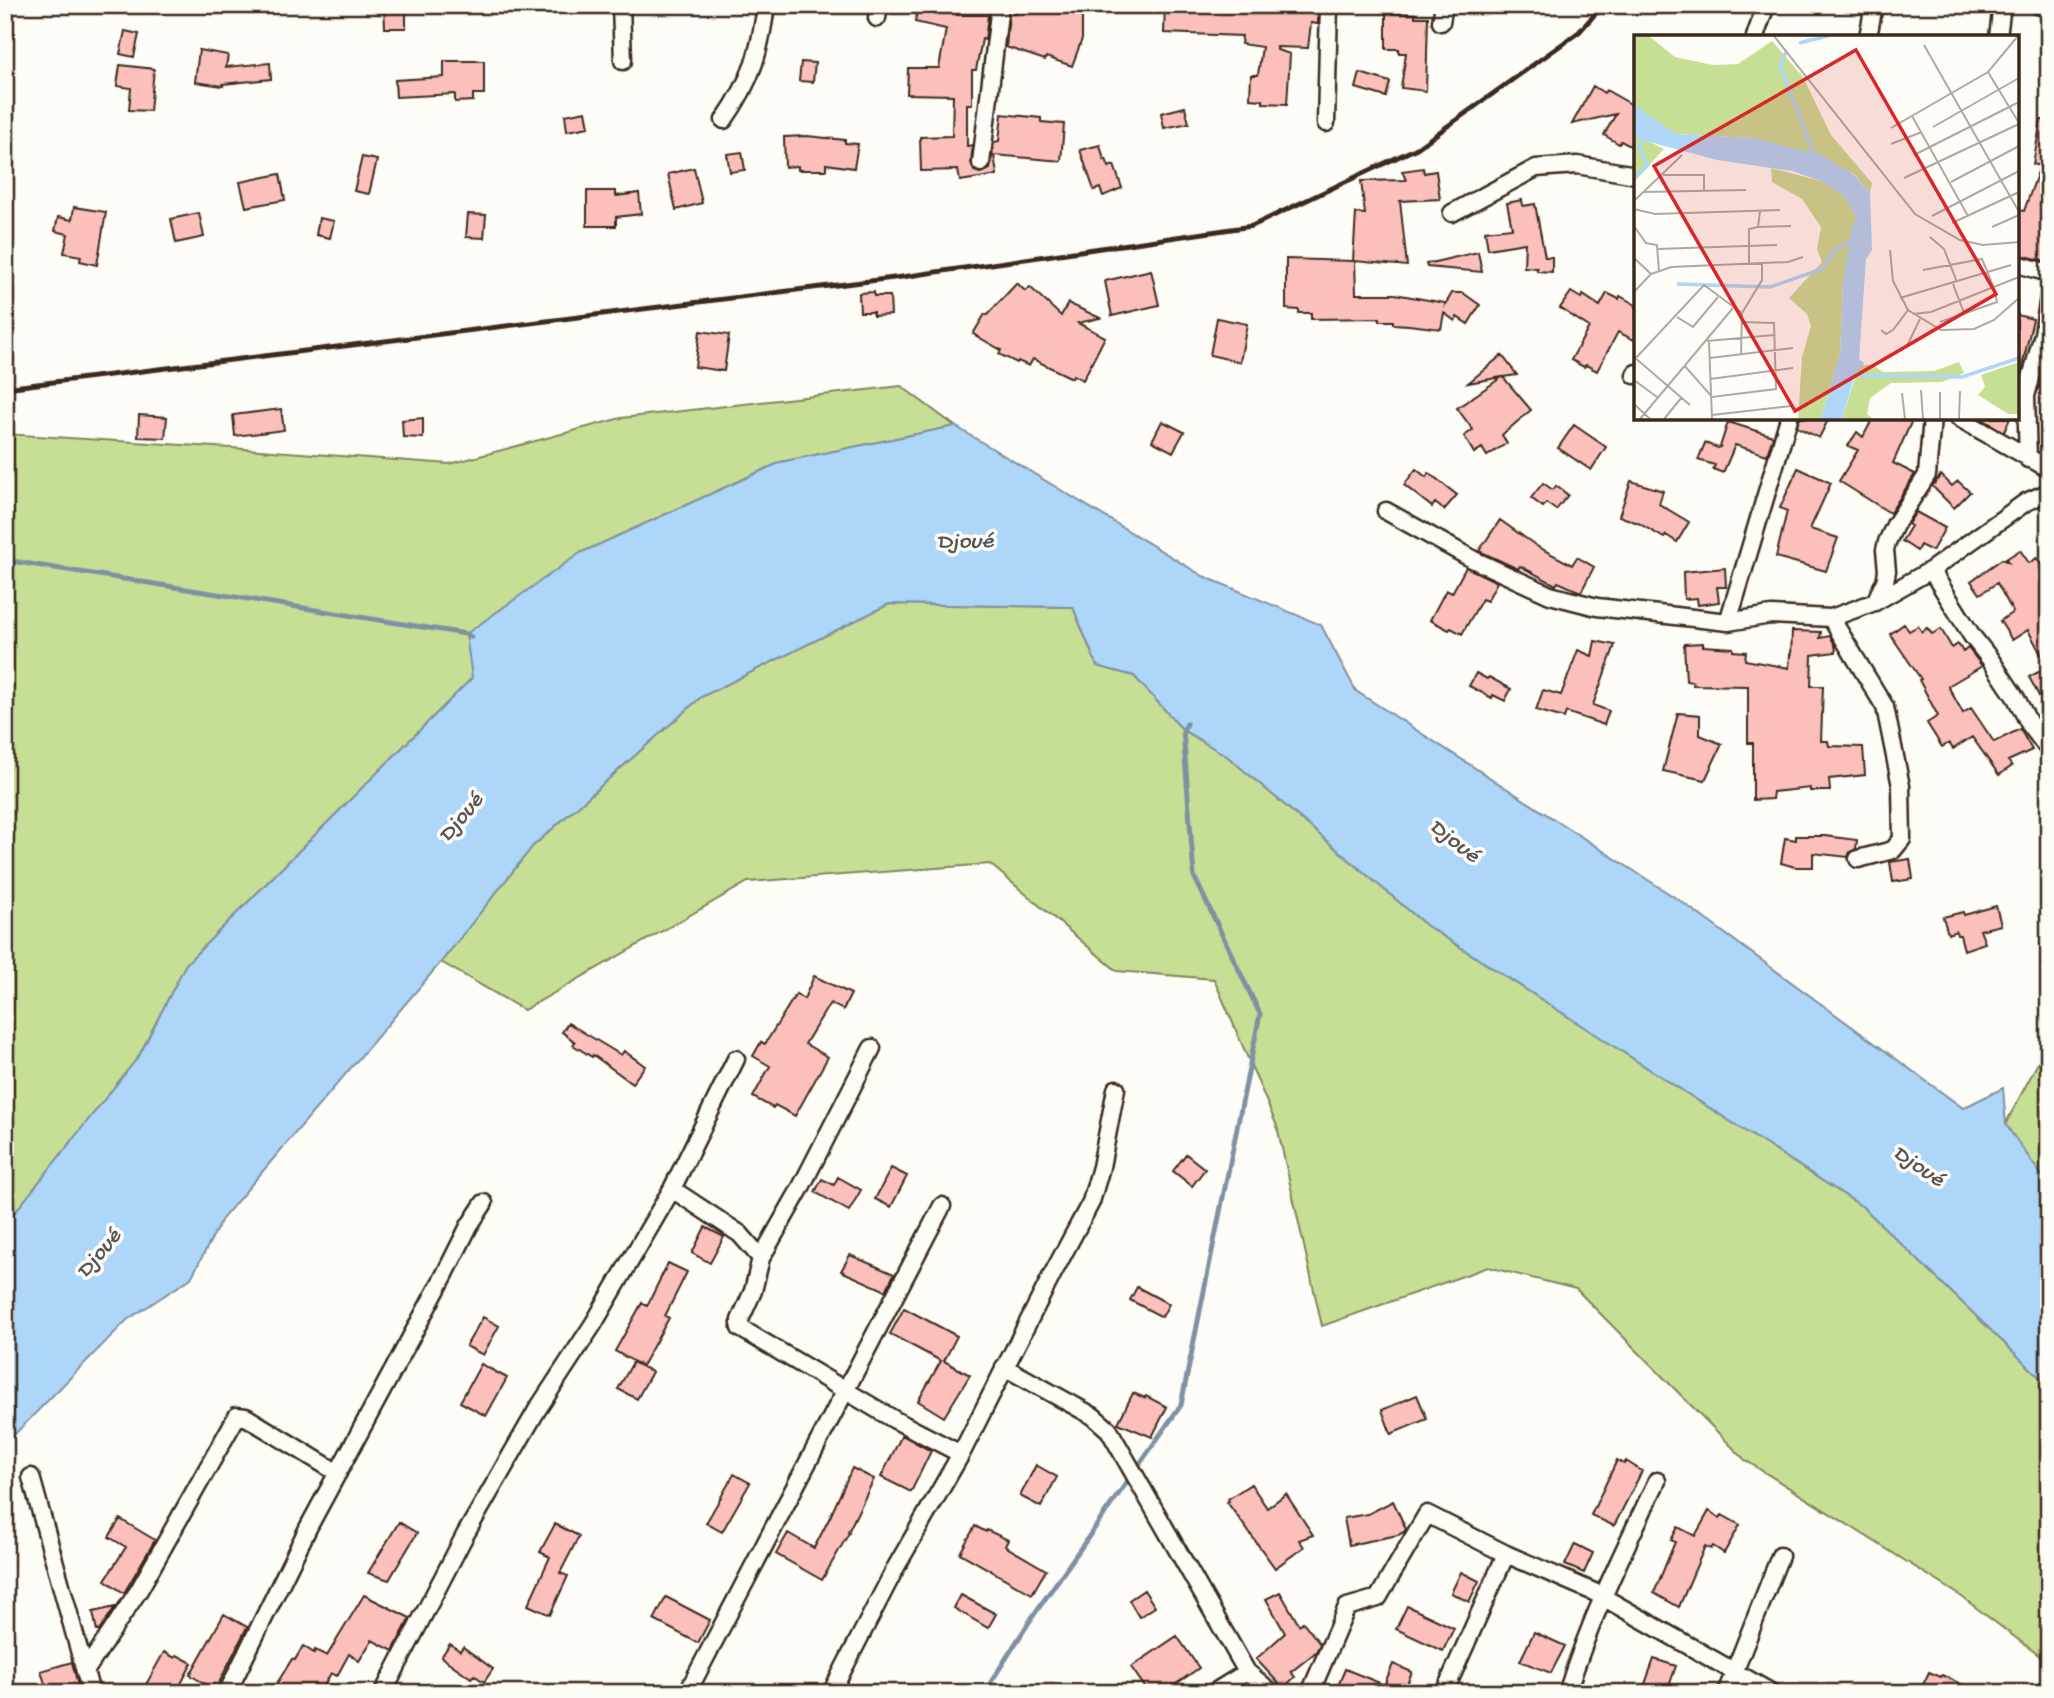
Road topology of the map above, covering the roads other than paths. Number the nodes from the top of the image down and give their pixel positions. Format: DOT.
graph roads {
  1 [pos="621,5"];
  2 [pos="766,5"];
  3 [pos="1000,5"];
  4 [pos="1329,5"];
  5 [pos="1444,5"];
  6 [pos="1766,5"];
  7 [pos="1874,5"];
  8 [pos="2002,5"];
  9 [pos="2038,5"];
  10 [pos="2049,9"];
  11 [pos="1441,22"];
  12 [pos="1756,35"];
  13 [pos="1868,35"];
  14 [pos="1998,35"];
  15 [pos="623,61"];
  16 [pos="724,120"];
  17 [pos="1326,123"];
  18 [pos="981,163"];
  19 [pos="1634,175"];
  20 [pos="1452,213"];
  21 [pos="2019,265"];
  22 [pos="2049,273"];
  23 [pos="2049,297"];
  24 [pos="1788,420"];
  25 [pos="1931,420"];
  26 [pos="1962,420"];
  27 [pos="2028,458"];
  28 [pos="2049,469"];
  29 [pos="2049,492"];
  30 [pos="1386,511"];
  31 [pos="1931,570"];
  32 [pos="1875,602"];
  33 [pos="1831,618"];
  34 [pos="1728,622"];
  35 [pos="2049,750"];
  36 [pos="1858,859"];
  37 [pos="873,1048"];
  38 [pos="736,1059"];
  39 [pos="1116,1089"];
  40 [pos="672,1189"];
  41 [pos="484,1203"];
  42 [pos="942,1206"];
  43 [pos="761,1258"];
  44 [pos="1004,1367"];
  45 [pos="845,1390"];
  46 [pos="961,1454"];
  47 [pos="338,1473"];
  48 [pos="31,1477"];
  49 [pos="1657,1481"];
  50 [pos="1506,1553"];
  51 [pos="1780,1556"];
  52 [pos="1602,1597"];
  53 [pos="86,1670"];
  54 [pos="1734,1670"];
  55 [pos="1247,1672"];
  56 [pos="91,1693"];
  57 [pos="227,1693"];
  58 [pos="383,1693"];
  59 [pos="687,1693"];
  60 [pos="831,1693"];
  61 [pos="1213,1693"];
  62 [pos="1272,1693"];
  63 [pos="1310,1693"];
  64 [pos="1444,1693"];
  65 [pos="1567,1693"];
  66 [pos="1726,1693"];
  67 [pos="1772,1693"];
  1 -- 15 [label="street"];
  2 -- 16 [label="street"];
  3 -- 18 [label="street"];
  4 -- 17 [label="street"];
  5 -- 11 [label="street"];
  6 -- 12 [label="street"];
  7 -- 13 [label="street"];
  8 -- 14 [label="street"];
  9 -- 10 [label="street"];
  19 -- 20 [label="street"];
  21 -- 22 [label="street"];
  23 -- 27 [label="street"];
  24 -- 34 [label="street"];
  25 -- 32 [label="street"];
  26 -- 27 [label="street"];
  27 -- 28 [label="street"];
  29 -- 31 [label="street"];
  30 -- 34 [label="street"];
  31 -- 32 [label="street"];
  31 -- 35 [label="street"];
  32 -- 33 [label="street"];
  33 -- 34 [label="street"];
  33 -- 36 [label="street"];
  37 -- 43 [label="street"];
  38 -- 40 [label="street"];
  39 -- 44 [label="street"];
  40 -- 43 [label="street"];
  40 -- 58 [label="street"];
  41 -- 47 [label="street"];
  42 -- 45 [label="street"];
  43 -- 45 [label="street"];
  44 -- 46 [label="street"];
  44 -- 55 [label="street"];
  45 -- 46 [label="street"];
  45 -- 59 [label="street"];
  46 -- 60 [label="street"];
  47 -- 53 [label="street"];
  47 -- 57 [label="street"];
  48 -- 53 [label="street"];
  49 -- 52 [label="street"];
  50 -- 52 [label="street"];
  50 -- 63 [label="street"];
  50 -- 64 [label="street"];
  51 -- 54 [label="street"];
  52 -- 54 [label="street"];
  52 -- 65 [label="street"];
  53 -- 56 [label="street"];
  54 -- 66 [label="street"];
  54 -- 67 [label="street"];
  55 -- 61 [label="street"];
  55 -- 62 [label="street"];
}
